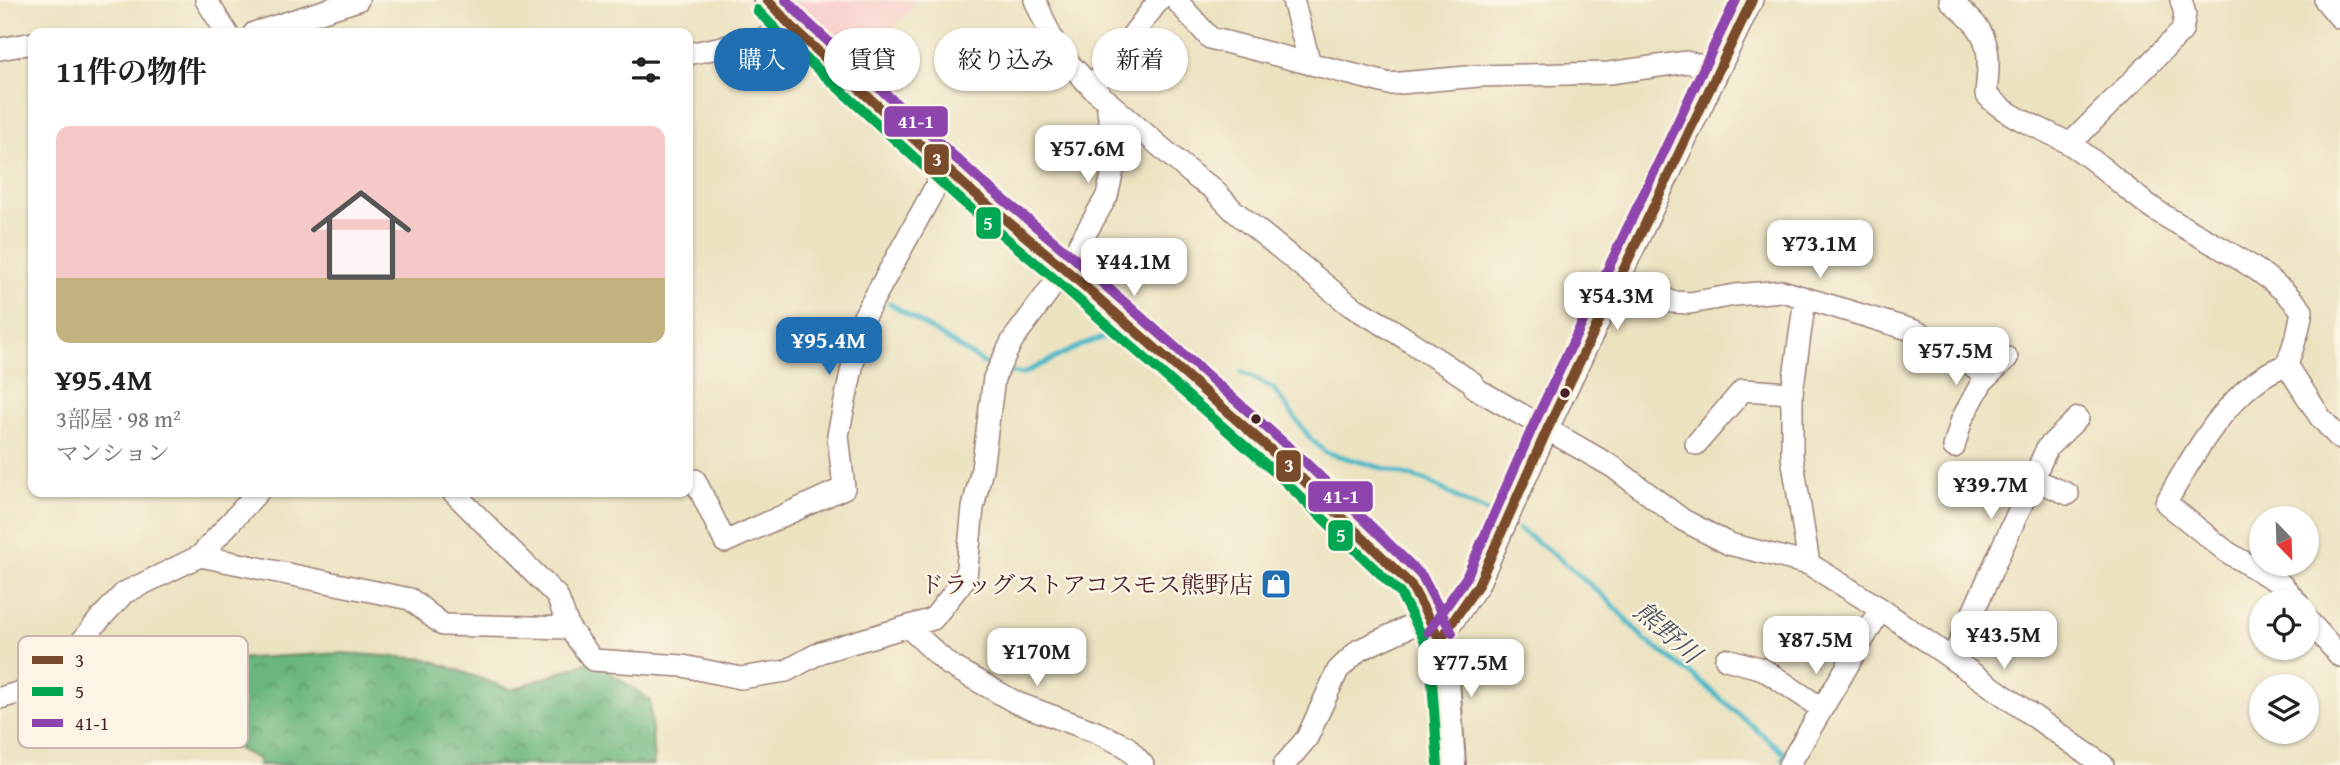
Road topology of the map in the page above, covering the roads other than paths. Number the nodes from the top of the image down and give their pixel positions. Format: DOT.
graph roads {
  1 [pos="206,0"];
  2 [pos="358,0"];
  3 [pos="767,0"];
  4 [pos="1035,0"];
  5 [pos="1159,0"];
  6 [pos="1176,0"];
  7 [pos="1293,0"];
  8 [pos="1752,0"];
  9 [pos="1950,0"];
  10 [pos="2180,0"];
  11 [pos="2325,0"];
  12 [pos="2340,18"];
  13 [pos="224,28"];
  14 [pos="270,28"];
  15 [pos="793,28"];
  16 [pos="28,44"];
  17 [pos="810,44"];
  18 [pos="0,49"];
  19 [pos="714,49"];
  20 [pos="693,53"];
  21 [pos="1310,64"];
  22 [pos="1718,70"];
  23 [pos="1099,94"];
  24 [pos="2070,144"];
  25 [pos="946,168"];
  26 [pos="1065,269"];
  27 [pos="1620,277"];
  28 [pos="1805,298"];
  29 [pos="2007,358"];
  30 [pos="2287,365"];
  31 [pos="1987,377"];
  32 [pos="1792,393"];
  33 [pos="2078,418"];
  34 [pos="1547,430"];
  35 [pos="2340,439"];
  36 [pos="1696,444"];
  37 [pos="1954,447"];
  38 [pos="2032,479"];
  39 [pos="695,480"];
  40 [pos="2068,494"];
  41 [pos="253,497"];
  42 [pos="458,497"];
  43 [pos="200,556"];
  44 [pos="1809,564"];
  45 [pos="2286,590"];
  46 [pos="1881,609"];
  47 [pos="908,626"];
  48 [pos="569,628"];
  49 [pos="1435,628"];
  50 [pos="2319,633"];
  51 [pos="86,636"];
  52 [pos="2340,656"];
  53 [pos="1726,659"];
  54 [pos="1952,659"];
  55 [pos="18,693"];
  56 [pos="0,698"];
  57 [pos="1821,708"];
  58 [pos="1143,765"];
  59 [pos="1284,765"];
  60 [pos="1452,765"];
  61 [pos="1789,765"];
  62 [pos="2103,765"];
  1 -- 13 [label="street"];
  2 -- 14 [label="street"];
  3 -- 15 [label="main road"];
  4 -- 23 [label="street"];
  5 -- 23 [label="street"];
  6 -- 21 [label="street"];
  7 -- 21 [label="street"];
  8 -- 22 [label="street"];
  9 -- 24 [label="street"];
  10 -- 24 [label="street"];
  11 -- 12 [label="street"];
  16 -- 18 [label="street"];
  17 -- 25 [label="main road"];
  19 -- 20 [label="street"];
  21 -- 22 [label="street"];
  22 -- 27 [label="street"];
  23 -- 26 [label="street"];
  23 -- 34 [label="street"];
  24 -- 30 [label="street"];
  25 -- 26 [label="main road"];
  25 -- 39 [label="street"];
  26 -- 47 [label="street"];
  26 -- 49 [label="main road"];
  27 -- 28 [label="street"];
  27 -- 34 [label="street"];
  28 -- 31 [label="street"];
  28 -- 32 [label="street"];
  29 -- 31 [label="street"];
  30 -- 35 [label="street"];
  30 -- 45 [label="street"];
  31 -- 37 [label="street"];
  32 -- 36 [label="street"];
  32 -- 44 [label="street"];
  33 -- 38 [label="street"];
  34 -- 44 [label="street"];
  34 -- 49 [label="street"];
  38 -- 40 [label="street"];
  38 -- 54 [label="street"];
  41 -- 43 [label="street"];
  42 -- 48 [label="street"];
  43 -- 48 [label="street"];
  43 -- 51 [label="street"];
  44 -- 46 [label="street"];
  46 -- 54 [label="street"];
  46 -- 57 [label="street"];
  47 -- 48 [label="street"];
  47 -- 58 [label="street"];
  49 -- 59 [label="street"];
  49 -- 60 [label="main road"];
  50 -- 52 [label="street"];
  53 -- 57 [label="street"];
  54 -- 62 [label="street"];
  55 -- 56 [label="street"];
  57 -- 61 [label="street"];
}
